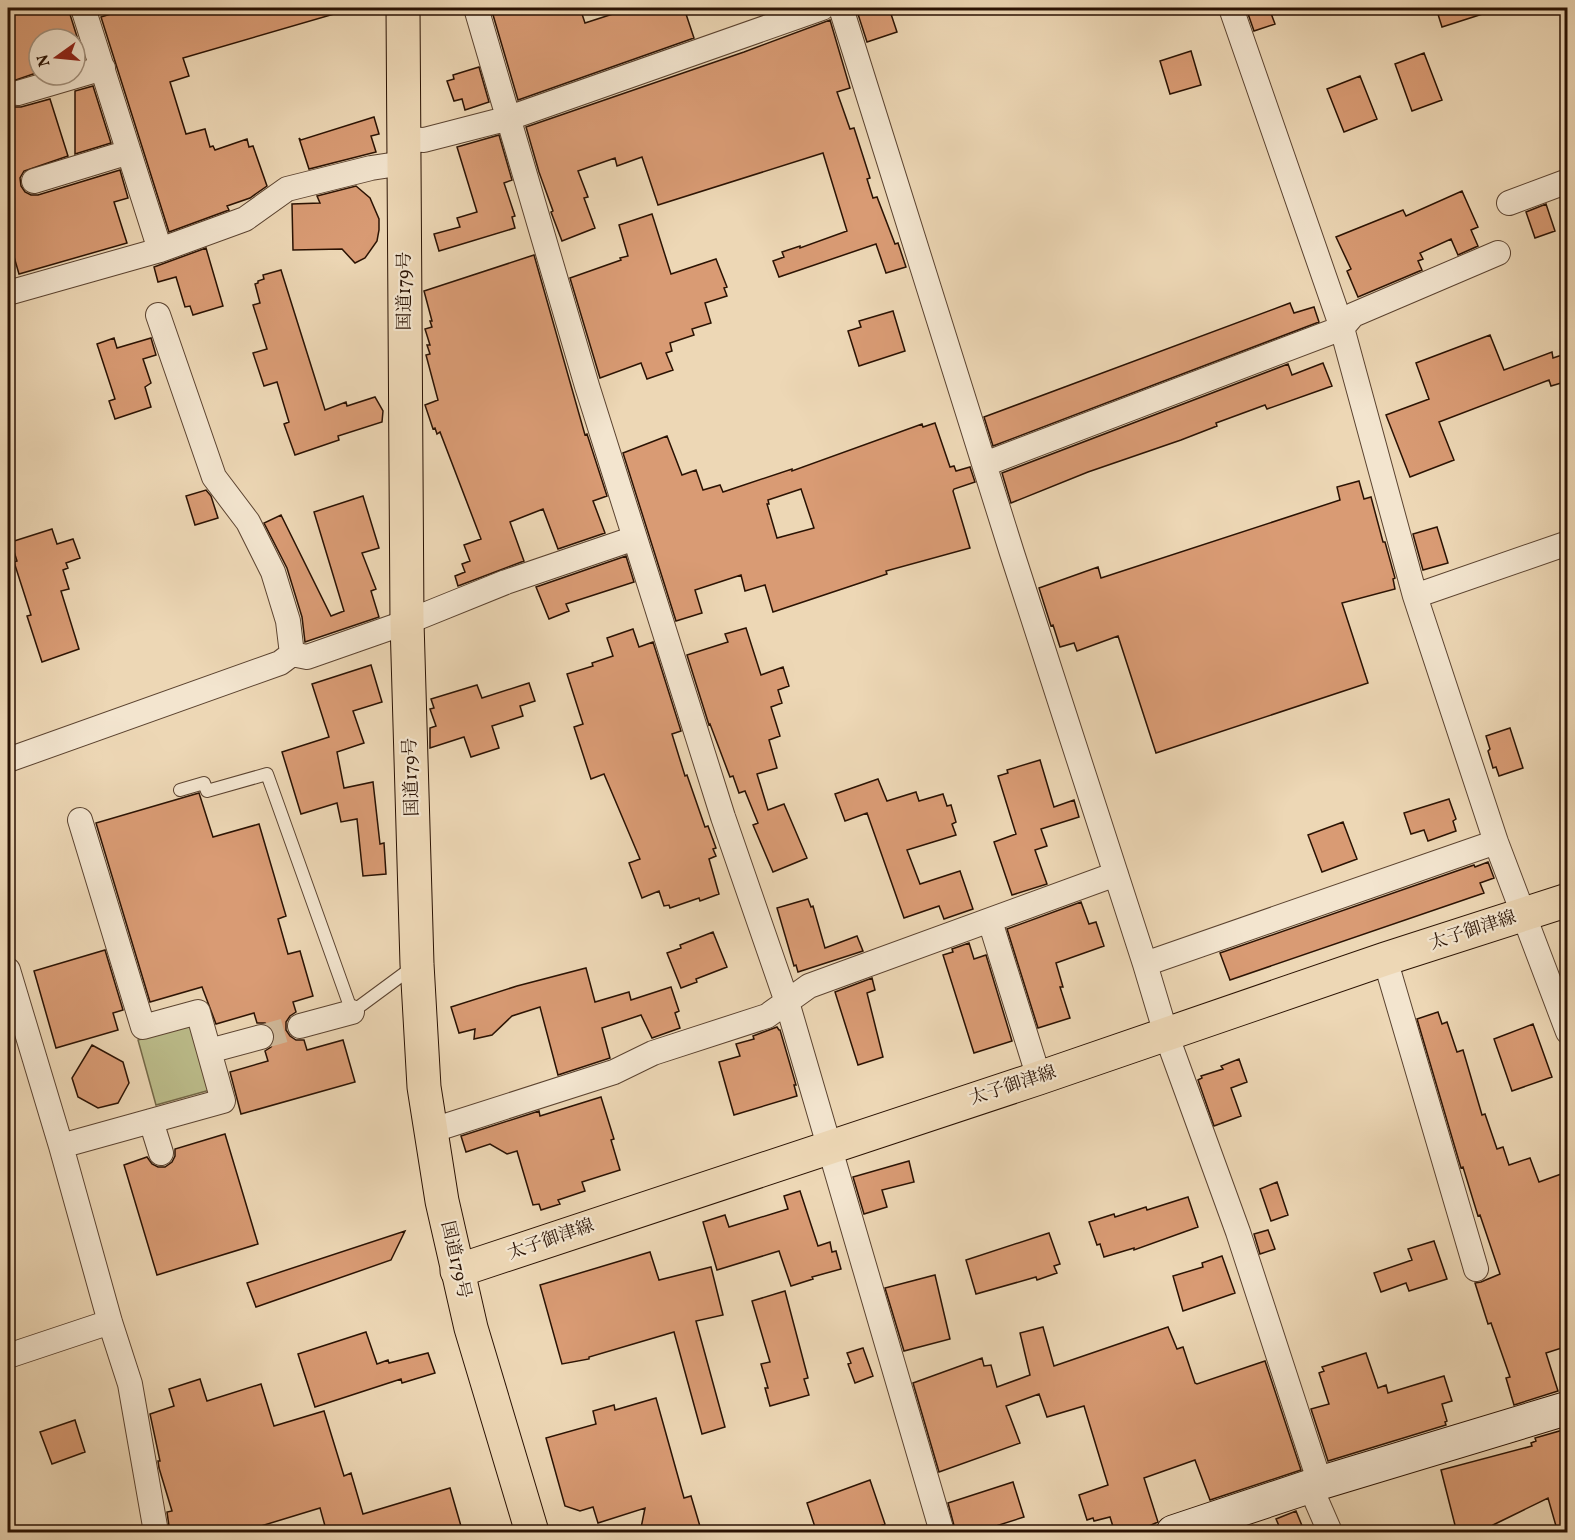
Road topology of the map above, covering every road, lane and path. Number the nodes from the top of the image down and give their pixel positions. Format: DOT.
graph roads {
  1 [pos="83,8"];
  2 [pos="403,8"];
  3 [pos="476,8"];
  4 [pos="822,8"];
  5 [pos="841,8"];
  6 [pos="1231,8"];
  7 [pos="103,68"];
  8 [pos="18,93"];
  9 [pos="509,118"];
  10 [pos="404,151"];
  11 [pos="129,152"];
  12 [pos="34,181"];
  13 [pos="1568,181"];
  14 [pos="1509,203"];
  15 [pos="160,250"];
  16 [pos="1498,254"];
  17 [pos="8,293"];
  18 [pos="158,315"];
  19 [pos="1342,328"];
  20 [pos="985,464"];
  21 [pos="635,538"];
  22 [pos="1568,543"];
  23 [pos="1416,596"];
  24 [pos="407,622"];
  25 [pos="292,654"];
  26 [pos="8,760"];
  27 [pos="180,790"];
  28 [pos="80,820"];
  29 [pos="1496,842"];
  30 [pos="1116,874"];
  31 [pos="1568,900"];
  32 [pos="1522,915"];
  33 [pos="990,921"];
  34 [pos="1385,960"];
  35 [pos="1145,963"];
  36 [pos="417,964"];
  37 [pos="8,970"];
  38 [pos="787,1002"];
  39 [pos="352,1012"];
  40 [pos="300,1026"];
  41 [pos="1568,1032"];
  42 [pos="1166,1034"];
  43 [pos="261,1037"];
  44 [pos="209,1051"];
  45 [pos="1039,1078"];
  46 [pos="151,1121"];
  47 [pos="430,1131"];
  48 [pos="61,1146"];
  49 [pos="828,1147"];
  50 [pos="161,1153"];
  51 [pos="1476,1269"];
  52 [pos="457,1271"];
  53 [pos="110,1322"];
  54 [pos="8,1356"];
  55 [pos="1568,1408"];
  56 [pos="1315,1484"];
  57 [pos="156,1533"];
  58 [pos="532,1533"];
  59 [pos="942,1533"];
  60 [pos="1173,1533"];
  61 [pos="1330,1533"];
  1 -- 7 [label="street"];
  2 -- 10 [label="main road, 国道179号"];
  3 -- 9 [label="street"];
  4 -- 9 [label="street"];
  5 -- 20 [label="street"];
  6 -- 19 [label="street"];
  7 -- 8 [label="street"];
  7 -- 11 [label="street"];
  9 -- 10 [label="street"];
  9 -- 21 [label="street"];
  10 -- 15 [label="street"];
  10 -- 24 [label="main road, 国道179号"];
  11 -- 12 [label="street"];
  11 -- 15 [label="street"];
  13 -- 14 [label="street"];
  15 -- 17 [label="street"];
  16 -- 19 [label="street"];
  18 -- 25 [label="street"];
  19 -- 20 [label="street"];
  19 -- 23 [label="street"];
  20 -- 30 [label="street"];
  21 -- 24 [label="street"];
  21 -- 38 [label="street"];
  22 -- 23 [label="street"];
  23 -- 29 [label="street"];
  24 -- 25 [label="street"];
  24 -- 36 [label="main road, 国道179号"];
  25 -- 26 [label="street"];
  27 -- 39 [label="lane"];
  28 -- 44 [label="street"];
  29 -- 32 [label="street"];
  29 -- 35 [label="street"];
  30 -- 33 [label="street"];
  30 -- 35 [label="street"];
  31 -- 32 [label="main road, 太子御津線"];
  32 -- 34 [label="main road, 太子御津線"];
  32 -- 41 [label="street"];
  33 -- 38 [label="street"];
  33 -- 45 [label="street"];
  34 -- 42 [label="main road, 太子御津線"];
  34 -- 51 [label="street"];
  35 -- 42 [label="street"];
  36 -- 39 [label="lane"];
  36 -- 47 [label="main road, 国道179号"];
  37 -- 48 [label="street"];
  38 -- 47 [label="street"];
  38 -- 49 [label="street"];
  39 -- 40 [label="street"];
  42 -- 45 [label="main road, 太子御津線"];
  42 -- 56 [label="street"];
  43 -- 44 [label="street"];
  44 -- 46 [label="street"];
  45 -- 49 [label="main road, 太子御津線"];
  46 -- 48 [label="street"];
  46 -- 50 [label="street"];
  47 -- 52 [label="main road, 国道179号"];
  48 -- 53 [label="street"];
  49 -- 52 [label="main road, 太子御津線"];
  49 -- 59 [label="street"];
  52 -- 58 [label="main road, 国道179号"];
  53 -- 54 [label="street"];
  53 -- 57 [label="street"];
  55 -- 56 [label="street"];
  56 -- 60 [label="street"];
  56 -- 61 [label="street"];
}
